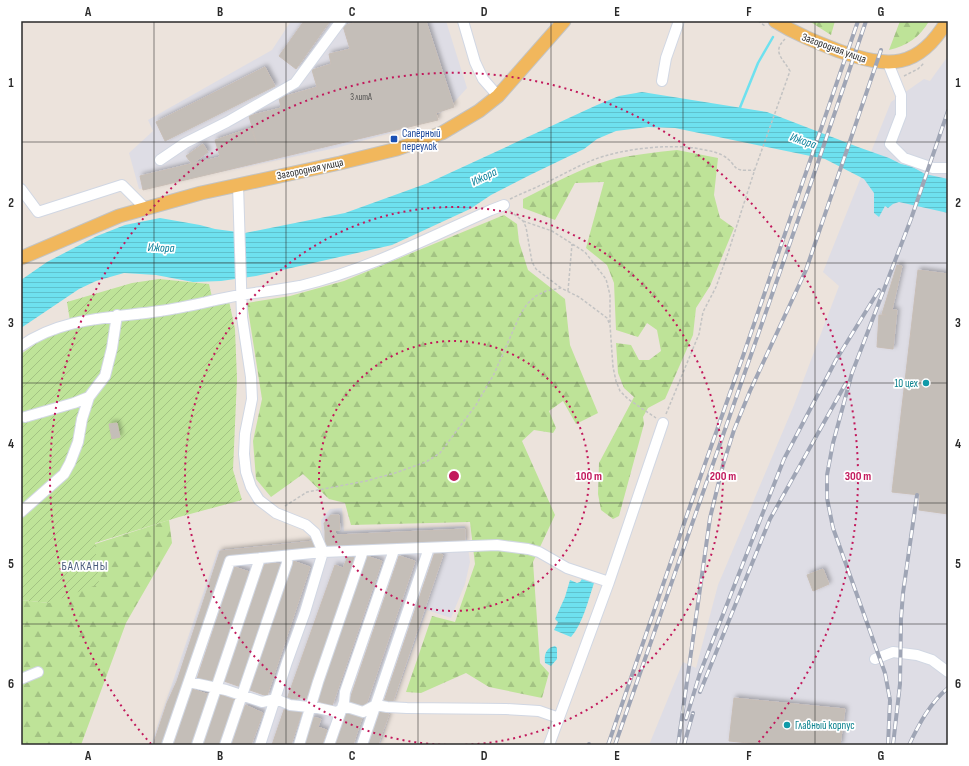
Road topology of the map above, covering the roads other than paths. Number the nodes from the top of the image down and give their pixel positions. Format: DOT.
graph roads {
  1 [pos="341,21"];
  2 [pos="462,21"];
  3 [pos="564,21"];
  4 [pos="678,21"];
  5 [pos="775,21"];
  6 [pos="947,21"];
  7 [pos="888,63"];
  8 [pos="662,81"];
  9 [pos="498,96"];
  10 [pos="160,160"];
  11 [pos="948,168"];
  12 [pos="238,184"];
  13 [pos="21,189"];
  14 [pos="504,206"];
  15 [pos="146,209"];
  16 [pos="21,258"];
  17 [pos="241,295"];
  18 [pos="117,315"];
  19 [pos="21,346"];
  20 [pos="89,397"];
  21 [pos="25,417"];
  22 [pos="663,423"];
  23 [pos="21,512"];
  24 [pos="429,548"];
  25 [pos="394,550"];
  26 [pos="364,551"];
  27 [pos="323,552"];
  28 [pos="288,556"];
  29 [pos="260,558"];
  30 [pos="609,582"];
  31 [pos="875,659"];
  32 [pos="38,672"];
  33 [pos="948,672"];
  34 [pos="21,679"];
  35 [pos="189,682"];
  36 [pos="216,688"];
  37 [pos="242,696"];
  38 [pos="276,699"];
  39 [pos="376,705"];
  40 [pos="310,708"];
  41 [pos="341,710"];
  42 [pos="559,718"];
  43 [pos="167,745"];
  44 [pos="197,745"];
  45 [pos="225,745"];
  46 [pos="260,745"];
  47 [pos="299,745"];
  48 [pos="329,745"];
  49 [pos="362,745"];
  50 [pos="549,745"];
  1 -- 10 [label="street"];
  2 -- 9 [label="street"];
  3 -- 9 [label="main road, Загородная улица"];
  4 -- 8 [label="street"];
  5 -- 7 [label="main road, Загородная улица"];
  6 -- 7 [label="main road, Загородная улица"];
  7 -- 11 [label="street"];
  9 -- 12 [label="main road, Загородная улица"];
  12 -- 15 [label="main road, Загородная улица"];
  12 -- 17 [label="street"];
  13 -- 15 [label="street"];
  14 -- 17 [label="street"];
  15 -- 16 [label="main road, Загородная улица"];
  17 -- 18 [label="street"];
  17 -- 27 [label="street"];
  18 -- 19 [label="street"];
  18 -- 20 [label="street"];
  20 -- 21 [label="street"];
  20 -- 23 [label="street"];
  22 -- 30 [label="street"];
  24 -- 25 [label="street"];
  24 -- 30 [label="street"];
  24 -- 39 [label="street"];
  25 -- 26 [label="street"];
  25 -- 41 [label="street"];
  26 -- 27 [label="street"];
  26 -- 40 [label="street"];
  27 -- 28 [label="street"];
  27 -- 38 [label="street"];
  28 -- 29 [label="street"];
  28 -- 37 [label="street"];
  29 -- 35 [label="street"];
  29 -- 36 [label="street"];
  30 -- 42 [label="street"];
  31 -- 33 [label="street"];
  32 -- 34 [label="street"];
  35 -- 36 [label="street"];
  35 -- 43 [label="street"];
  36 -- 37 [label="street"];
  36 -- 44 [label="street"];
  37 -- 38 [label="street"];
  37 -- 45 [label="street"];
  38 -- 40 [label="street"];
  38 -- 46 [label="street"];
  39 -- 41 [label="street"];
  39 -- 42 [label="street"];
  39 -- 49 [label="street"];
  40 -- 41 [label="street"];
  40 -- 47 [label="street"];
  41 -- 48 [label="street"];
  42 -- 50 [label="street"];
}
